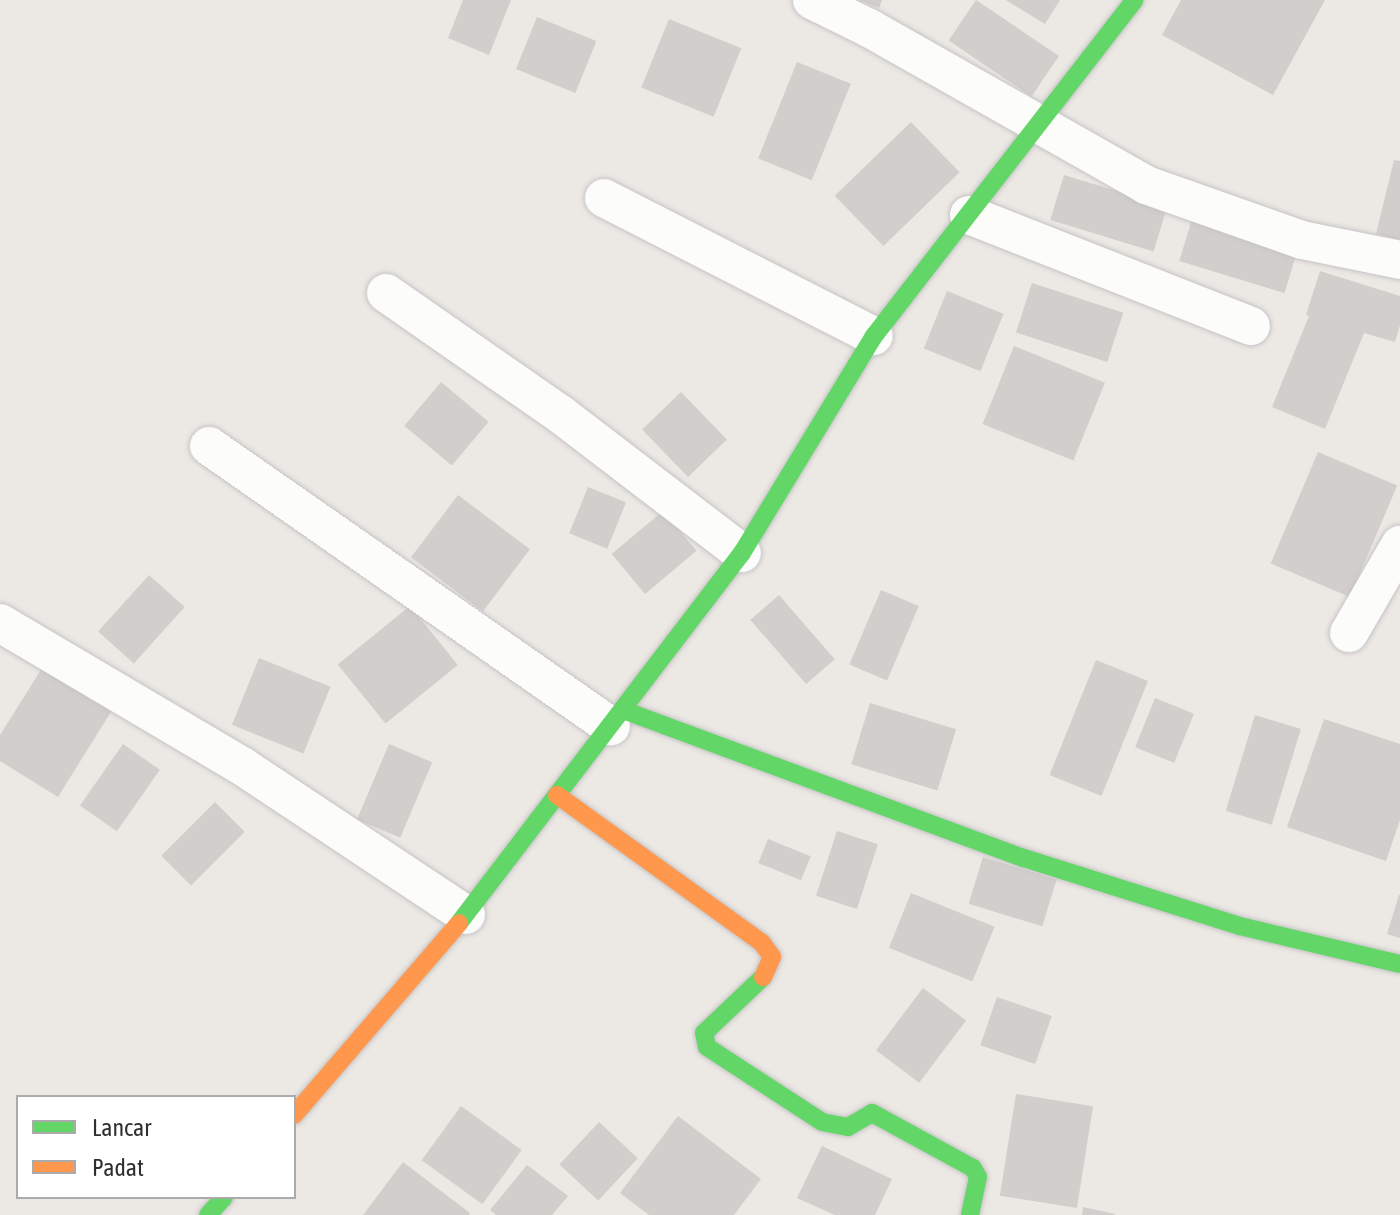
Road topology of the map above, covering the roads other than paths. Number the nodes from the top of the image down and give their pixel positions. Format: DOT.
graph roads {
  1 [pos="812,0"];
  2 [pos="1135,0"];
  3 [pos="1040,126"];
  4 [pos="604,198"];
  5 [pos="969,215"];
  6 [pos="1400,260"];
  7 [pos="386,293"];
  8 [pos="1251,326"];
  9 [pos="874,336"];
  10 [pos="209,446"];
  11 [pos="1400,545"];
  12 [pos="742,553"];
  13 [pos="0,623"];
  14 [pos="1349,633"];
  15 [pos="617,718"];
  16 [pos="557,795"];
  17 [pos="466,915"];
  18 [pos="1400,964"];
  19 [pos="296,1113"];
  20 [pos="222,1199"];
  21 [pos="208,1215"];
  22 [pos="970,1215"];
  1 -- 3 [label="street"];
  2 -- 3 [label="street"];
  3 -- 5 [label="street"];
  3 -- 6 [label="street"];
  4 -- 9 [label="street"];
  5 -- 8 [label="street"];
  5 -- 9 [label="street"];
  7 -- 12 [label="street"];
  9 -- 12 [label="street"];
  10 -- 15 [label="street"];
  11 -- 14 [label="street"];
  12 -- 15 [label="street"];
  13 -- 17 [label="street"];
  15 -- 16 [label="street"];
  15 -- 18 [label="street"];
  16 -- 17 [label="street"];
  16 -- 22 [label="street"];
  17 -- 19 [label="street"];
  20 -- 21 [label="street"];
}
